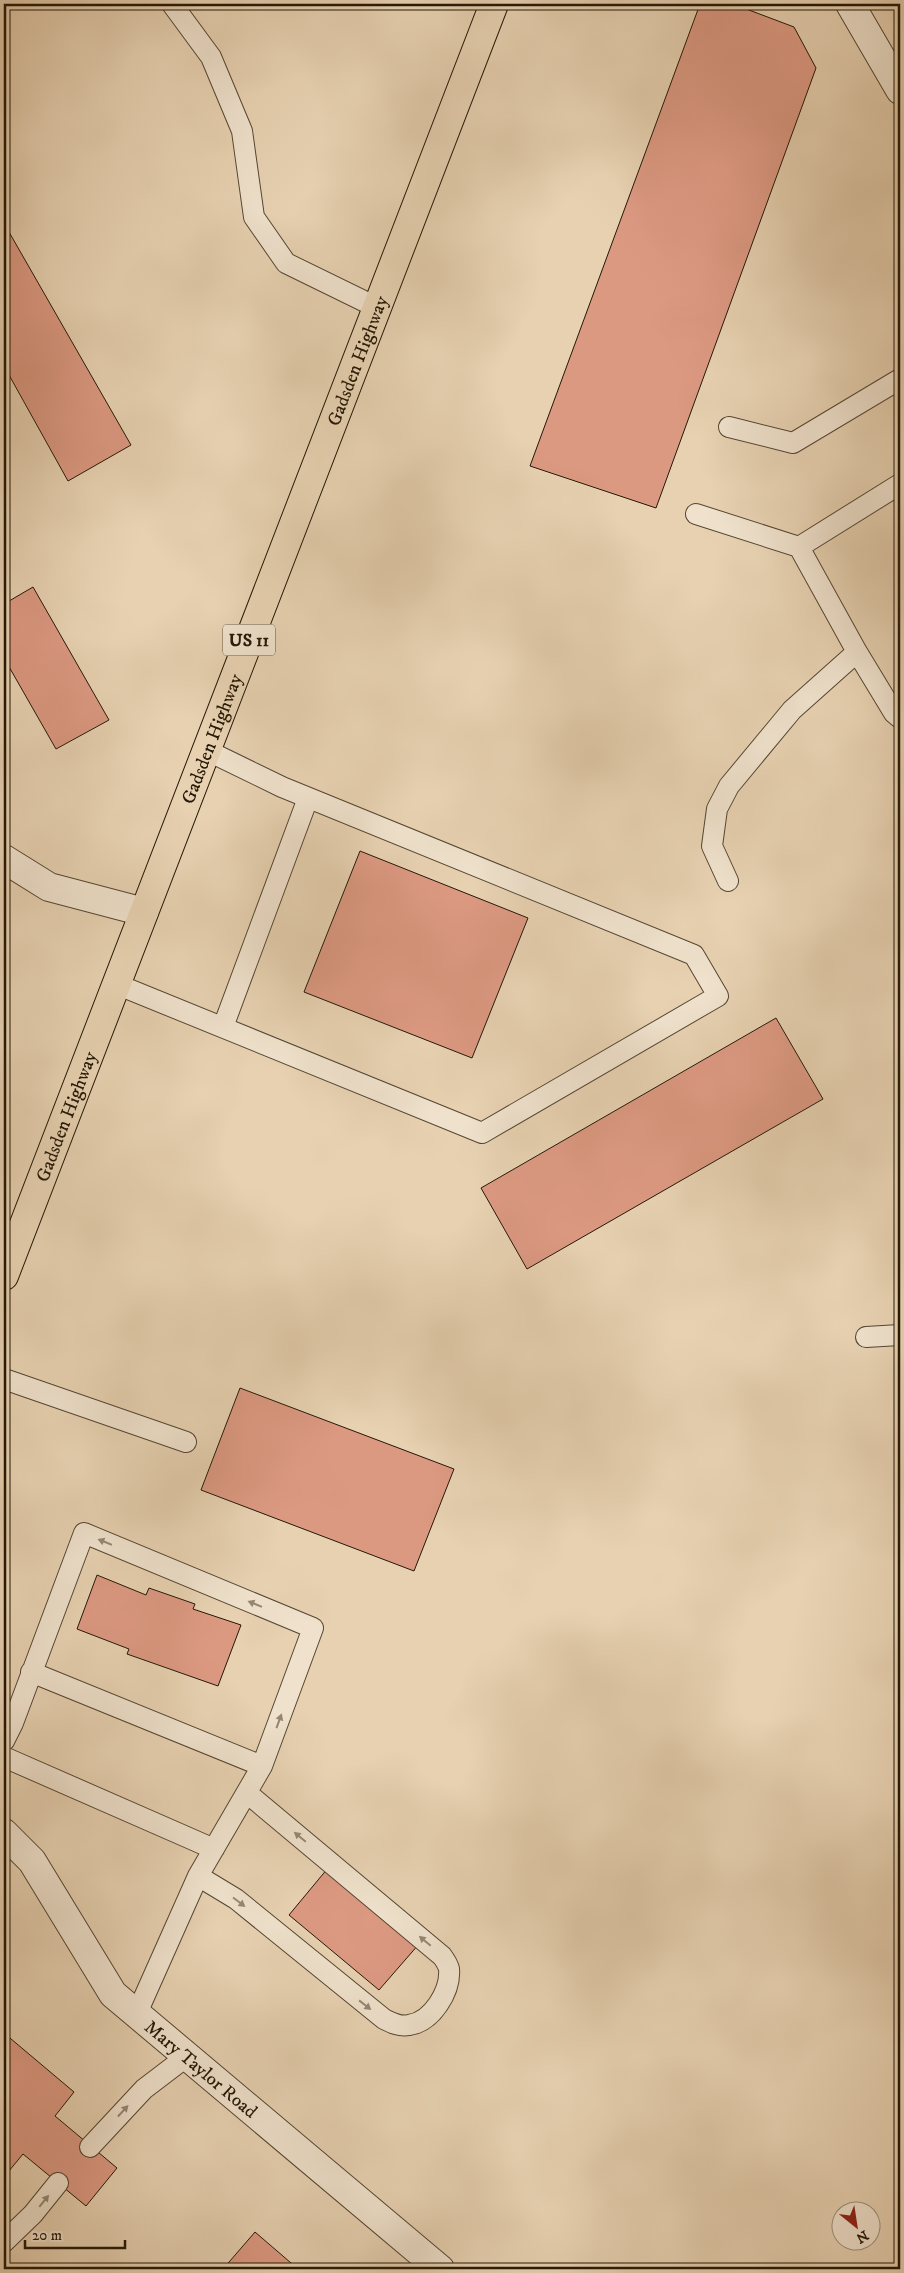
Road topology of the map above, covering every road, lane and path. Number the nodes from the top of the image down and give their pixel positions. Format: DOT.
graph roads {
  1 [pos="172,4"];
  2 [pos="494,4"];
  3 [pos="850,4"];
  4 [pos="900,90"];
  5 [pos="378,308"];
  6 [pos="900,379"];
  7 [pos="729,428"];
  8 [pos="900,484"];
  9 [pos="696,514"];
  10 [pos="799,547"];
  11 [pos="857,652"];
  12 [pos="900,718"];
  13 [pos="206,750"];
  14 [pos="308,798"];
  15 [pos="4,858"];
  16 [pos="728,881"];
  17 [pos="144,912"];
  18 [pos="116,984"];
  19 [pos="223,1027"];
  20 [pos="4,1276"];
  21 [pos="900,1335"];
  22 [pos="866,1337"];
  23 [pos="4,1379"];
  24 [pos="186,1442"];
  25 [pos="31,1672"];
  26 [pos="4,1741"];
  27 [pos="4,1757"];
  28 [pos="262,1766"];
  29 [pos="247,1793"];
  30 [pos="4,1833"];
  31 [pos="214,1849"];
  32 [pos="198,1876"];
  33 [pos="137,2013"];
  34 [pos="186,2057"];
  35 [pos="90,2146"];
  36 [pos="58,2183"];
  37 [pos="4,2242"];
  38 [pos="440,2269"];
  1 -- 5 [label="lane"];
  2 -- 5 [label="main road, Gadsden Highway / US 11"];
  3 -- 4 [label="street"];
  5 -- 13 [label="main road, Gadsden Highway / US 11"];
  6 -- 7 [label="lane"];
  8 -- 10 [label="lane"];
  9 -- 10 [label="lane"];
  10 -- 11 [label="lane"];
  11 -- 12 [label="lane"];
  11 -- 16 [label="lane"];
  13 -- 14 [label="lane"];
  13 -- 17 [label="main road, Gadsden Highway / US 11"];
  14 -- 19 [label="lane"];
  14 -- 19 [label="lane"];
  15 -- 17 [label="street"];
  17 -- 18 [label="main road, Gadsden Highway / US 11"];
  18 -- 19 [label="lane"];
  18 -- 20 [label="main road, Gadsden Highway / US 11"];
  21 -- 22 [label="lane"];
  23 -- 24 [label="lane"];
  25 -- 26 [label="lane"];
  25 -- 28 [label="lane"];
  28 -- 25 [label="lane, one-way"];
  27 -- 31 [label="lane"];
  28 -- 29 [label="lane"];
  29 -- 31 [label="lane"];
  32 -- 29 [label="lane, one-way"];
  30 -- 33 [label="street, Mary Taylor Road"];
  31 -- 32 [label="lane"];
  32 -- 33 [label="lane"];
  33 -- 34 [label="street, Mary Taylor Road"];
  35 -- 34 [label="lane, one-way"];
  34 -- 38 [label="street, Mary Taylor Road"];
  37 -- 36 [label="lane, one-way"];
}
